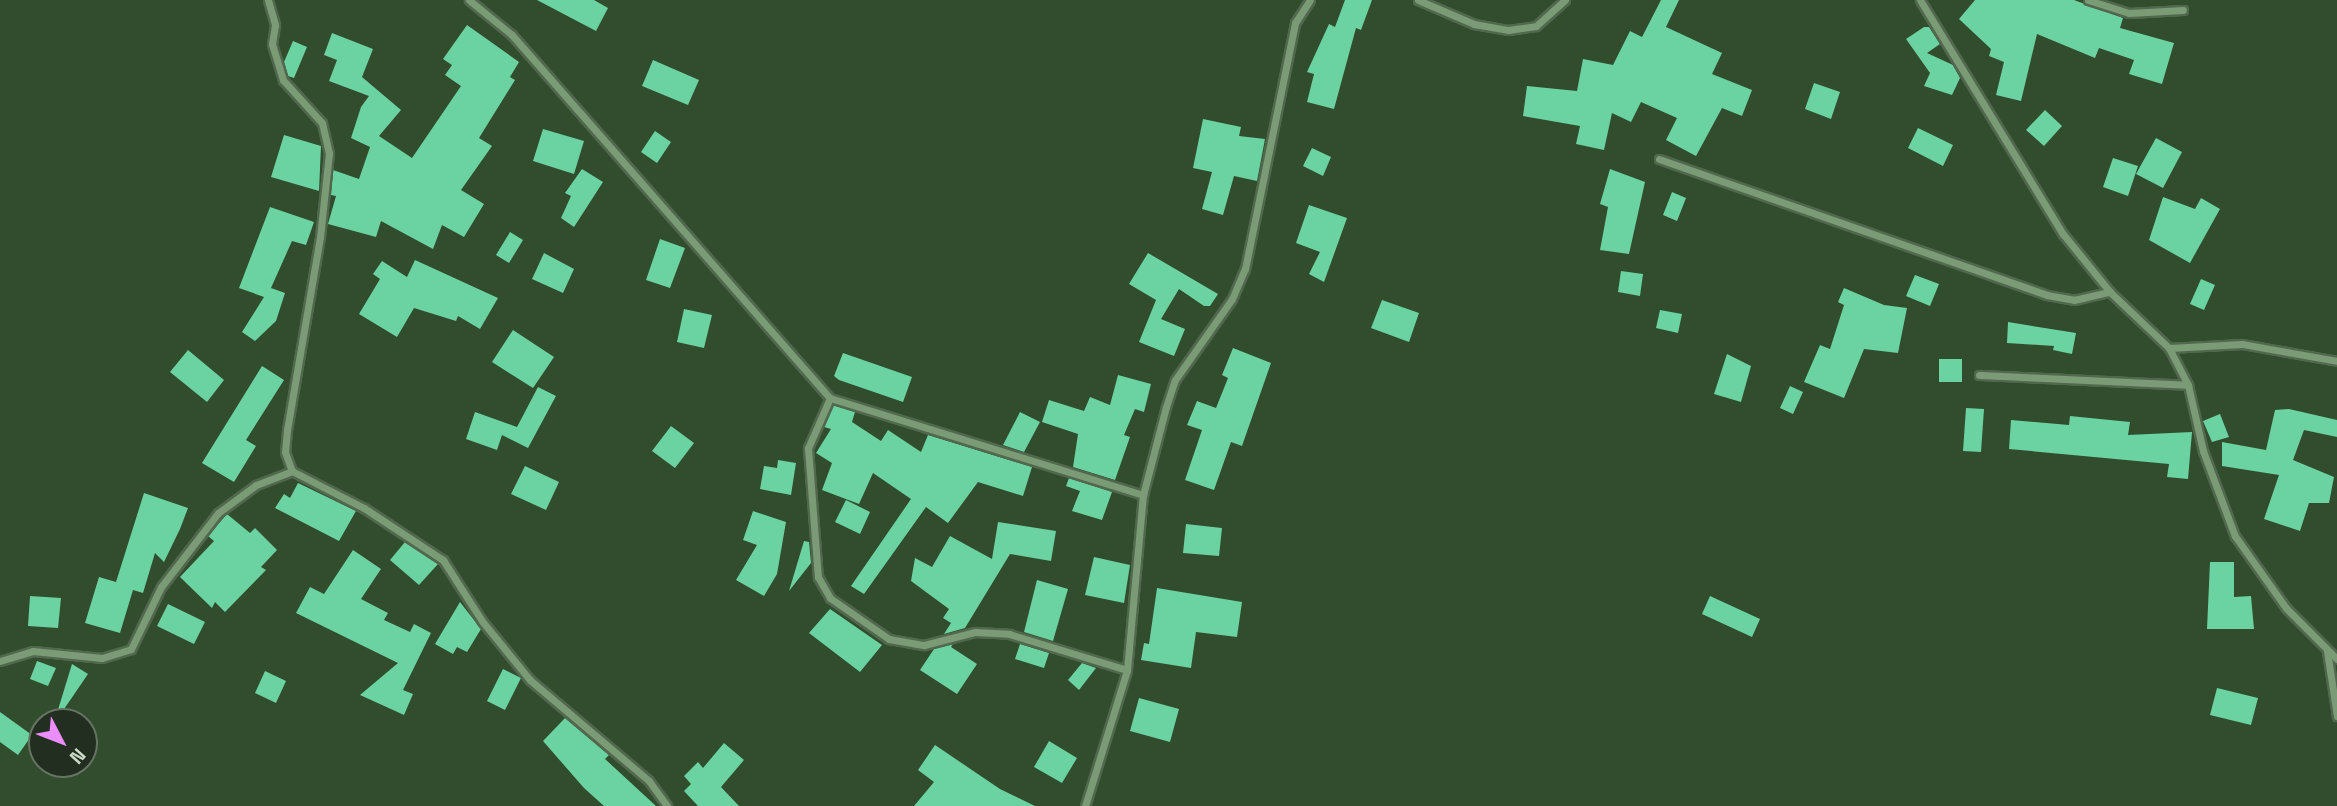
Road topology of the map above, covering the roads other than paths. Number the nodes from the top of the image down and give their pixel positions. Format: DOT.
graph roads {
  1 [pos="268,0"];
  2 [pos="469,0"];
  3 [pos="1310,0"];
  4 [pos="1418,0"];
  5 [pos="1565,0"];
  6 [pos="1920,0"];
  7 [pos="2088,0"];
  8 [pos="2183,10"];
  9 [pos="1659,159"];
  10 [pos="2110,292"];
  11 [pos="2169,348"];
  12 [pos="2337,360"];
  13 [pos="1979,375"];
  14 [pos="2188,385"];
  15 [pos="830,398"];
  16 [pos="292,471"];
  17 [pos="1143,495"];
  18 [pos="2327,651"];
  19 [pos="2337,659"];
  20 [pos="0,661"];
  21 [pos="1127,670"];
  22 [pos="2337,716"];
  23 [pos="667,806"];
  24 [pos="1085,806"];
  1 -- 16 [label="street"];
  2 -- 15 [label="street"];
  3 -- 17 [label="street"];
  4 -- 5 [label="street"];
  6 -- 10 [label="street"];
  7 -- 8 [label="street"];
  9 -- 10 [label="street"];
  10 -- 11 [label="street"];
  11 -- 12 [label="street"];
  11 -- 14 [label="street"];
  13 -- 14 [label="street"];
  14 -- 18 [label="street"];
  15 -- 17 [label="street"];
  15 -- 21 [label="street"];
  16 -- 20 [label="street"];
  16 -- 23 [label="street"];
  17 -- 21 [label="street"];
  18 -- 19 [label="street"];
  18 -- 22 [label="street"];
  21 -- 24 [label="street"];
}
